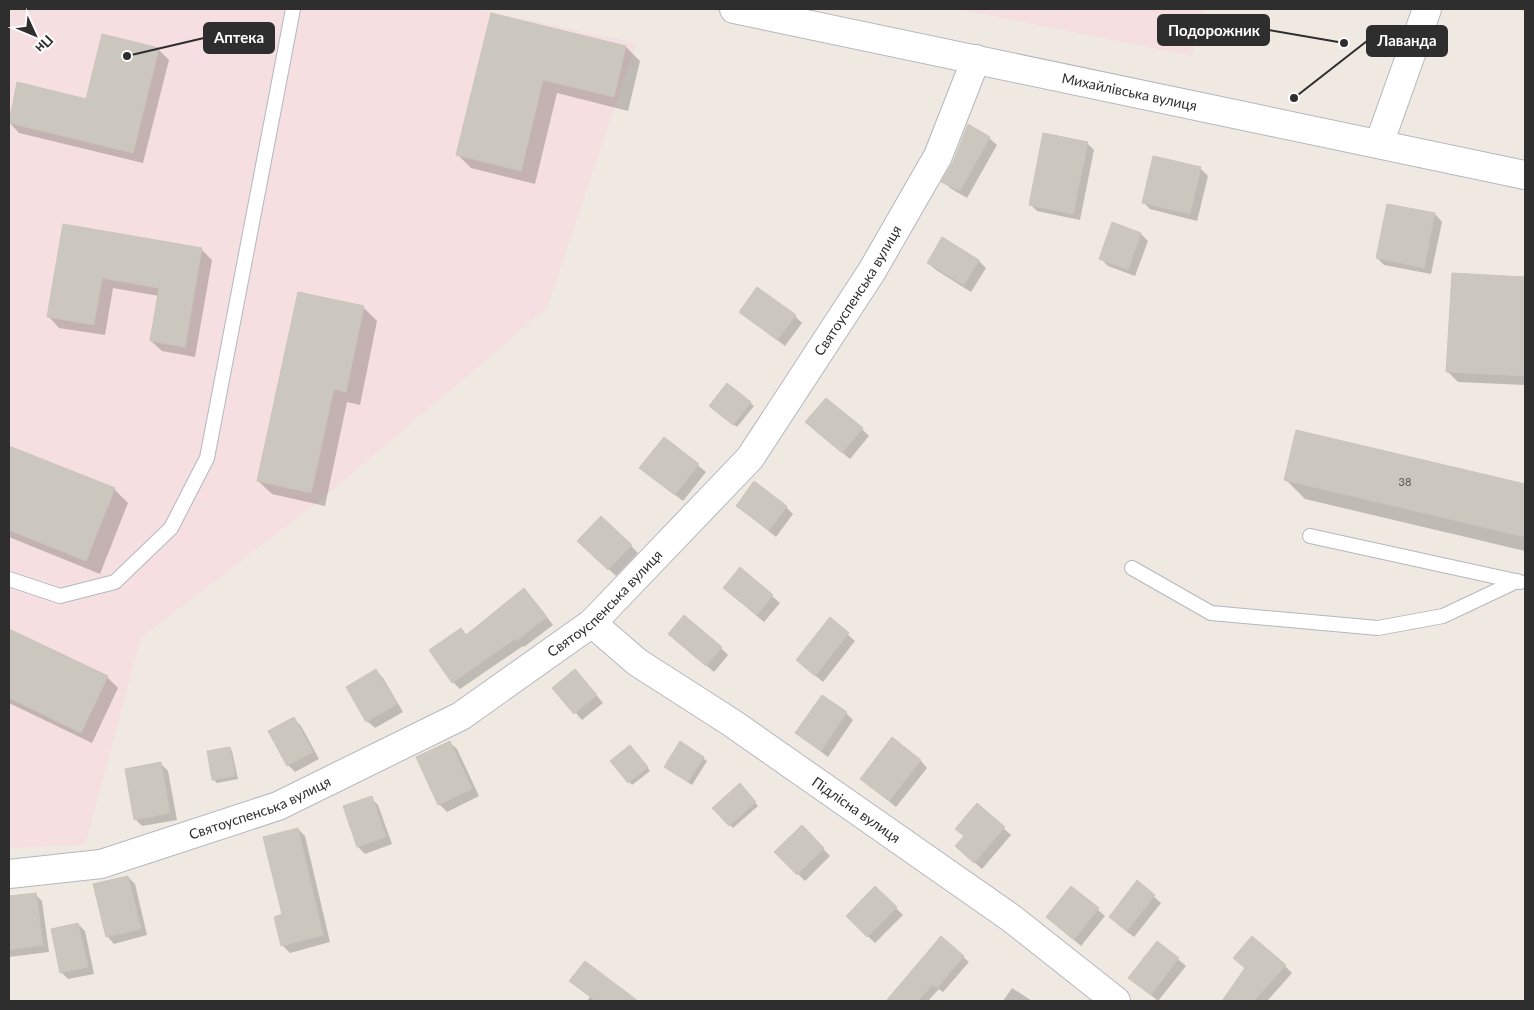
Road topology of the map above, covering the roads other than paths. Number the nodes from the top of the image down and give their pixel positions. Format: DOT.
graph roads {
  1 [pos="293,9"];
  2 [pos="734,9"];
  3 [pos="1427,9"];
  4 [pos="976,59"];
  5 [pos="1379,144"];
  6 [pos="1525,175"];
  7 [pos="1310,536"];
  8 [pos="1132,568"];
  9 [pos="9,579"];
  10 [pos="1521,582"];
  11 [pos="592,623"];
  12 [pos="9,874"];
  13 [pos="1116,1001"];
  1 -- 9 [label="lane"];
  2 -- 4 [label="street, Михайлівська вулиця"];
  3 -- 5 [label="street"];
  4 -- 5 [label="street, Михайлівська вулиця"];
  4 -- 11 [label="street, Святоуспенська вулиця"];
  5 -- 6 [label="street, Михайлівська вулиця"];
  7 -- 10 [label="lane"];
  8 -- 10 [label="lane"];
  11 -- 12 [label="street, Святоуспенська вулиця"];
  11 -- 13 [label="street, Підлісна вулиця"];
}
